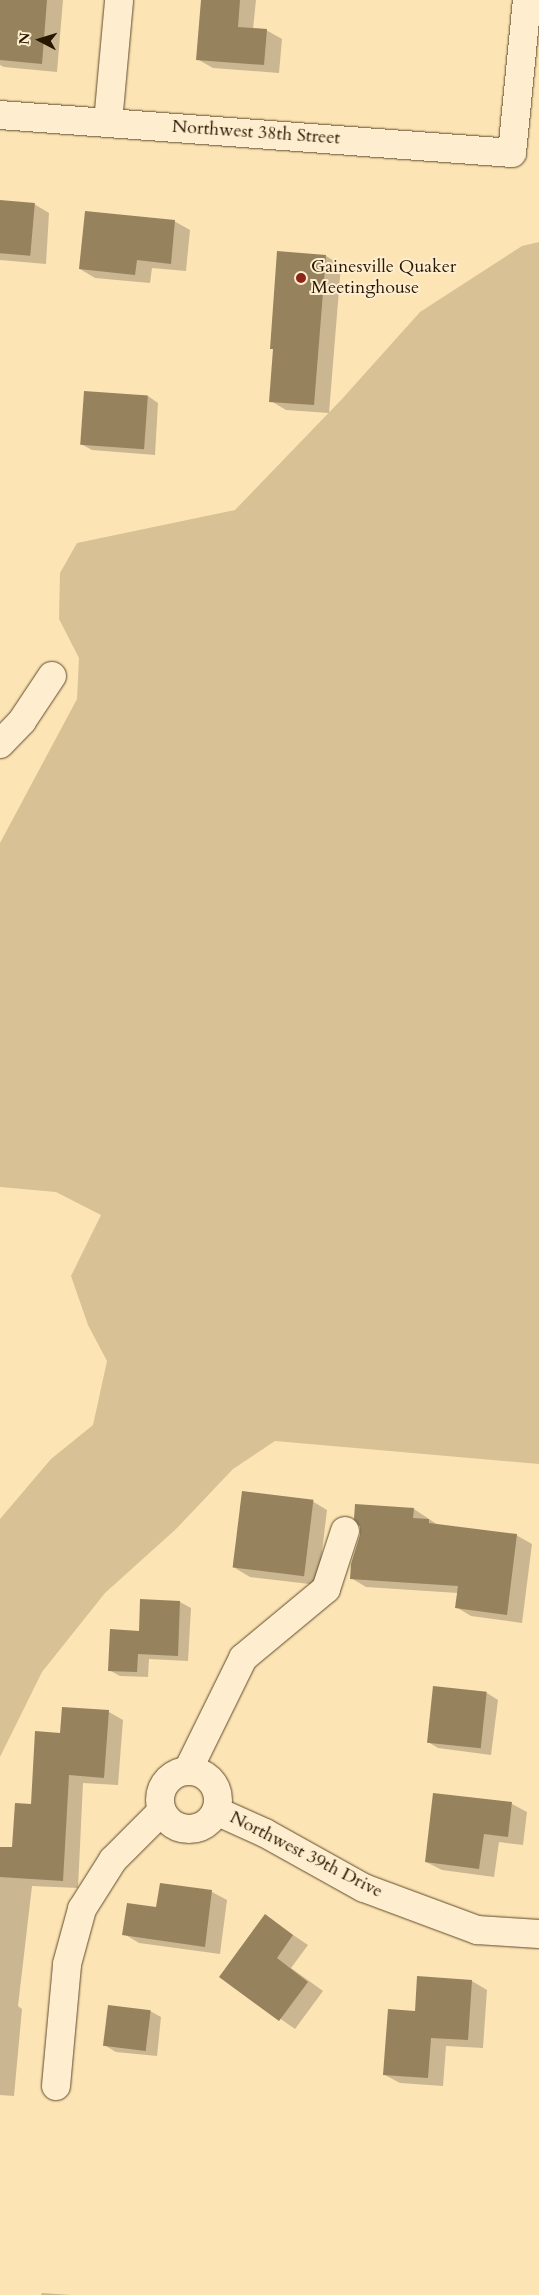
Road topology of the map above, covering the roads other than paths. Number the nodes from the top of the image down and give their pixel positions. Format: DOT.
graph roads {
  1 [pos="119,0"];
  2 [pos="527,0"];
  3 [pos="0,115"];
  4 [pos="108,122"];
  5 [pos="52,676"];
  6 [pos="0,744"];
  7 [pos="345,1530"];
  8 [pos="188,1770"];
  9 [pos="216,1811"];
  10 [pos="161,1812"];
  11 [pos="539,1934"];
  12 [pos="56,2086"];
  1 -- 4 [label="street"];
  2 -- 4 [label="street, Northwest 38th Street"];
  3 -- 4 [label="street, Northwest 38th Street"];
  5 -- 6 [label="street"];
  7 -- 8 [label="street"];
  8 -- 9 [label="street, Northwest 39th Drive"];
  8 -- 10 [label="street"];
  9 -- 10 [label="street, Northwest 39th Drive"];
  9 -- 11 [label="street, Northwest 39th Drive"];
  10 -- 12 [label="street"];
}
